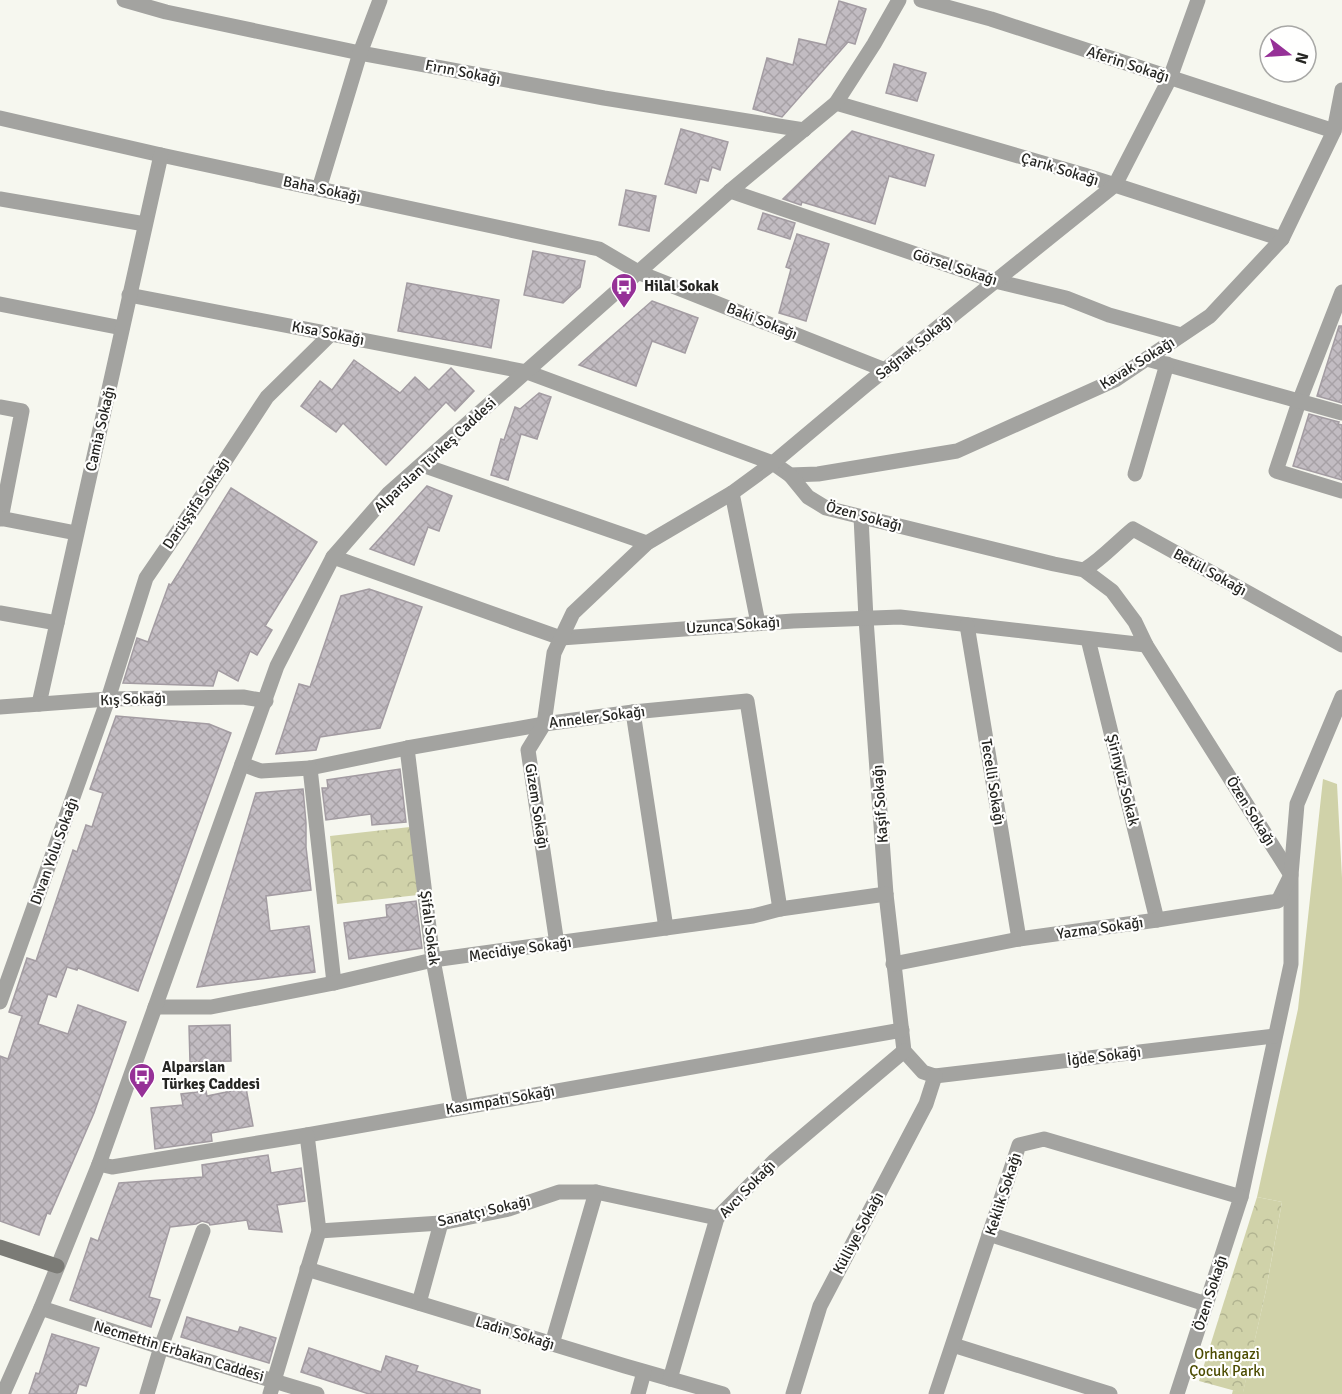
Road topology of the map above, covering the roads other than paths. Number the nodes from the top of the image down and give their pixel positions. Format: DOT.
graph roads {
  1 [pos="124,0"];
  2 [pos="380,0"];
  3 [pos="899,0"];
  4 [pos="921,0"];
  5 [pos="1198,0"];
  6 [pos="360,53"];
  7 [pos="1170,78"];
  8 [pos="1342,90"];
  9 [pos="836,103"];
  10 [pos="0,118"];
  11 [pos="804,130"];
  12 [pos="1334,131"];
  13 [pos="161,155"];
  14 [pos="1115,185"];
  15 [pos="320,189"];
  16 [pos="730,191"];
  17 [pos="0,199"];
  18 [pos="145,224"];
  19 [pos="1282,239"];
  20 [pos="639,273"];
  21 [pos="995,282"];
  22 [pos="1342,292"];
  23 [pos="129,295"];
  24 [pos="0,304"];
  25 [pos="122,328"];
  26 [pos="332,334"];
  27 [pos="1181,336"];
  28 [pos="1147,359"];
  29 [pos="1167,364"];
  30 [pos="885,370"];
  31 [pos="527,372"];
  32 [pos="1299,402"];
  33 [pos="0,407"];
  34 [pos="1342,413"];
  35 [pos="773,463"];
  36 [pos="422,465"];
  37 [pos="1135,474"];
  38 [pos="790,475"];
  39 [pos="1342,491"];
  40 [pos="732,494"];
  41 [pos="861,516"];
  42 [pos="0,518"];
  43 [pos="76,533"];
  44 [pos="647,543"];
  45 [pos="333,557"];
  46 [pos="1084,570"];
  47 [pos="0,613"];
  48 [pos="866,619"];
  49 [pos="57,623"];
  50 [pos="758,623"];
  51 [pos="967,625"];
  52 [pos="561,638"];
  53 [pos="1088,639"];
  54 [pos="1146,645"];
  55 [pos="1342,645"];
  56 [pos="1342,697"];
  57 [pos="108,699"];
  58 [pos="266,701"];
  59 [pos="39,704"];
  60 [pos="0,707"];
  61 [pos="633,712"];
  62 [pos="544,724"];
  63 [pos="407,748"];
  64 [pos="242,764"];
  65 [pos="310,768"];
  66 [pos="1292,875"];
  67 [pos="886,894"];
  68 [pos="780,909"];
  69 [pos="1157,921"];
  70 [pos="666,928"];
  71 [pos="1019,939"];
  72 [pos="557,944"];
  73 [pos="433,960"];
  74 [pos="893,964"];
  75 [pos="334,983"];
  76 [pos="0,1002"];
  77 [pos="155,1007"];
  78 [pos="902,1030"];
  79 [pos="1274,1036"];
  80 [pos="904,1051"];
  81 [pos="935,1076"];
  82 [pos="461,1107"];
  83 [pos="307,1135"];
  84 [pos="99,1164"];
  85 [pos="596,1192"];
  86 [pos="1241,1197"];
  87 [pos="717,1218"];
  88 [pos="441,1223"];
  89 [pos="203,1231"];
  90 [pos="319,1231"];
  91 [pos="990,1234"];
  92 [pos="0,1247"];
  93 [pos="57,1266"];
  94 [pos="307,1269"];
  95 [pos="419,1303"];
  96 [pos="1206,1304"];
  97 [pos="41,1308"];
  98 [pos="552,1344"];
  99 [pos="953,1345"];
  100 [pos="161,1347"];
  101 [pos="644,1372"];
  102 [pos="670,1379"];
  103 [pos="272,1387"];
  104 [pos="3,1394"];
  105 [pos="147,1394"];
  106 [pos="317,1394"];
  107 [pos="638,1394"];
  108 [pos="723,1394"];
  109 [pos="793,1394"];
  110 [pos="936,1394"];
  111 [pos="1110,1394"];
  112 [pos="1178,1394"];
  1 -- 6 [label="street, Fırın Sokağı"];
  2 -- 6 [label="street"];
  3 -- 9 [label="street, Alparslan Türkeş Caddesi"];
  4 -- 7 [label="street, Aferin Sokağı"];
  5 -- 7 [label="street, Sağnak Sokağı"];
  6 -- 11 [label="street, Fırın Sokağı"];
  6 -- 15 [label="street"];
  7 -- 12 [label="street, Aferin Sokağı"];
  7 -- 14 [label="street, Sağnak Sokağı"];
  8 -- 12 [label="street, Kavak Sokağı"];
  9 -- 11 [label="street, Alparslan Türkeş Caddesi"];
  9 -- 14 [label="street, Çarık Sokağı"];
  10 -- 13 [label="street, Baha Sokağı"];
  11 -- 16 [label="street, Alparslan Türkeş Caddesi"];
  12 -- 19 [label="street, Kavak Sokağı"];
  13 -- 15 [label="street, Baha Sokağı"];
  13 -- 18 [label="street, Camia Sokağı"];
  14 -- 19 [label="street, Çarık Sokağı"];
  14 -- 21 [label="street, Sağnak Sokağı"];
  15 -- 20 [label="street, Baha Sokağı"];
  16 -- 20 [label="street, Alparslan Türkeş Caddesi"];
  16 -- 21 [label="street, Görsel Sokağı"];
  17 -- 18 [label="street"];
  18 -- 23 [label="street, Camia Sokağı"];
  19 -- 27 [label="street, Kavak Sokağı"];
  20 -- 30 [label="street, Baki Sokağı"];
  20 -- 31 [label="street, Alparslan Türkeş Caddesi"];
  21 -- 27 [label="street, Görsel Sokağı"];
  21 -- 30 [label="street, Sağnak Sokağı"];
  22 -- 32 [label="street"];
  23 -- 25 [label="street, Camia Sokağı"];
  23 -- 26 [label="street, Kısa Sokağı"];
  24 -- 25 [label="street"];
  25 -- 43 [label="street, Camia Sokağı"];
  26 -- 31 [label="street, Kısa Sokağı"];
  26 -- 57 [label="street, Darüşşifa Sokağı"];
  27 -- 28 [label="street, Kavak Sokağı"];
  28 -- 29 [label="street"];
  28 -- 38 [label="street, Kavak Sokağı"];
  29 -- 32 [label="street"];
  29 -- 37 [label="street"];
  30 -- 35 [label="street, Sağnak Sokağı"];
  31 -- 35 [label="street, Kısa Sokağı"];
  31 -- 36 [label="street, Alparslan Türkeş Caddesi"];
  32 -- 34 [label="street"];
  32 -- 39 [label="street"];
  33 -- 42 [label="street"];
  35 -- 38 [label="street"];
  35 -- 40 [label="street, Sağnak Sokağı"];
  36 -- 44 [label="street"];
  36 -- 45 [label="street, Alparslan Türkeş Caddesi"];
  38 -- 41 [label="street, Özen Sokağı"];
  40 -- 44 [label="street, Sağnak Sokağı"];
  40 -- 50 [label="street"];
  41 -- 46 [label="street, Özen Sokağı"];
  41 -- 48 [label="street, Kaşif Sokağı"];
  42 -- 43 [label="street"];
  43 -- 49 [label="street, Camia Sokağı"];
  44 -- 52 [label="street, Sağnak Sokağı"];
  45 -- 52 [label="street, Uzunca Sokağı"];
  45 -- 58 [label="street, Alparslan Türkeş Caddesi"];
  46 -- 54 [label="street, Özen Sokağı"];
  46 -- 55 [label="street, Betül Sokağı"];
  47 -- 49 [label="street"];
  48 -- 50 [label="street, Uzunca Sokağı"];
  48 -- 51 [label="street, Uzunca Sokağı"];
  48 -- 67 [label="street, Kaşif Sokağı"];
  49 -- 59 [label="street, Camia Sokağı"];
  50 -- 52 [label="street, Uzunca Sokağı"];
  51 -- 53 [label="street, Uzunca Sokağı"];
  51 -- 71 [label="street, Tecelli Sokağı"];
  52 -- 62 [label="street, Gizem Sokağı"];
  53 -- 54 [label="street, Uzunca Sokağı"];
  53 -- 69 [label="street, Şirinyüz Sokak"];
  54 -- 66 [label="street, Özen Sokağı"];
  56 -- 66 [label="street"];
  57 -- 58 [label="street, Kış Sokağı"];
  57 -- 59 [label="street, Kış Sokağı"];
  57 -- 76 [label="street, Divan Yolu Sokağı"];
  58 -- 64 [label="street, Alparslan Türkeş Caddesi"];
  59 -- 60 [label="street, Kış Sokağı"];
  61 -- 62 [label="street, Anneler Sokağı"];
  61 -- 68 [label="street, Anneler Sokağı"];
  61 -- 70 [label="street"];
  62 -- 63 [label="street, Anneler Sokağı"];
  62 -- 72 [label="street, Gizem Sokağı"];
  63 -- 65 [label="street, Anneler Sokağı"];
  63 -- 73 [label="street, Şifalı Sokak"];
  64 -- 65 [label="street, Anneler Sokağı"];
  64 -- 77 [label="street, Alparslan Türkeş Caddesi"];
  65 -- 75 [label="street"];
  66 -- 69 [label="street, Yazma Sokağı"];
  66 -- 79 [label="street, Özen Sokağı"];
  67 -- 68 [label="street, Mecidiye Sokağı"];
  67 -- 74 [label="street, Kaşif Sokağı"];
  68 -- 70 [label="street, Mecidiye Sokağı"];
  69 -- 71 [label="street, Yazma Sokağı"];
  70 -- 72 [label="street, Mecidiye Sokağı"];
  71 -- 74 [label="street, Yazma Sokağı"];
  72 -- 73 [label="street, Mecidiye Sokağı"];
  73 -- 75 [label="street, Mecidiye Sokağı"];
  73 -- 82 [label="street, Şifalı Sokak"];
  74 -- 78 [label="street, Kaşif Sokağı"];
  75 -- 77 [label="street, Mecidiye Sokağı"];
  77 -- 84 [label="street, Alparslan Türkeş Caddesi"];
  78 -- 80 [label="street, Kaşif Sokağı"];
  78 -- 82 [label="street, Kasımpatı Sokağı"];
  79 -- 81 [label="street, İğde Sokağı"];
  79 -- 86 [label="street, Özen Sokağı"];
  80 -- 81 [label="street"];
  80 -- 87 [label="street, Avcı Sokağı"];
  81 -- 109 [label="street, Külliye Sokağı"];
  82 -- 83 [label="street, Kasımpatı Sokağı"];
  83 -- 84 [label="street, Kasımpatı Sokağı"];
  83 -- 90 [label="street"];
  84 -- 93 [label="street, Alparslan Türkeş Caddesi"];
  85 -- 87 [label="street, Sanatçı Sokağı"];
  85 -- 88 [label="street, Sanatçı Sokağı"];
  85 -- 98 [label="street"];
  86 -- 91 [label="street, Keklik Sokağı"];
  86 -- 96 [label="street, Özen Sokağı"];
  87 -- 102 [label="street, Avcı Sokağı"];
  88 -- 90 [label="street, Sanatçı Sokağı"];
  88 -- 95 [label="street"];
  89 -- 100 [label="street"];
  90 -- 94 [label="street"];
  91 -- 96 [label="street"];
  91 -- 99 [label="street, Keklik Sokağı"];
  92 -- 93 [label="main road"];
  93 -- 97 [label="street, Alparslan Türkeş Caddesi"];
  94 -- 95 [label="street, Ladin Sokağı"];
  94 -- 103 [label="street"];
  95 -- 98 [label="street, Ladin Sokağı"];
  96 -- 112 [label="street, Özen Sokağı"];
  97 -- 100 [label="street, Necmettin Erbakan Caddesi"];
  97 -- 104 [label="street, Alparslan Türkeş Caddesi"];
  98 -- 101 [label="street, Ladin Sokağı"];
  99 -- 110 [label="street, Keklik Sokağı"];
  99 -- 111 [label="street"];
  100 -- 103 [label="street, Necmettin Erbakan Caddesi"];
  100 -- 105 [label="street"];
  101 -- 102 [label="street, Ladin Sokağı"];
  101 -- 107 [label="street"];
  102 -- 108 [label="street, Ladin Sokağı"];
  103 -- 106 [label="street, Necmettin Erbakan Caddesi"];
}
